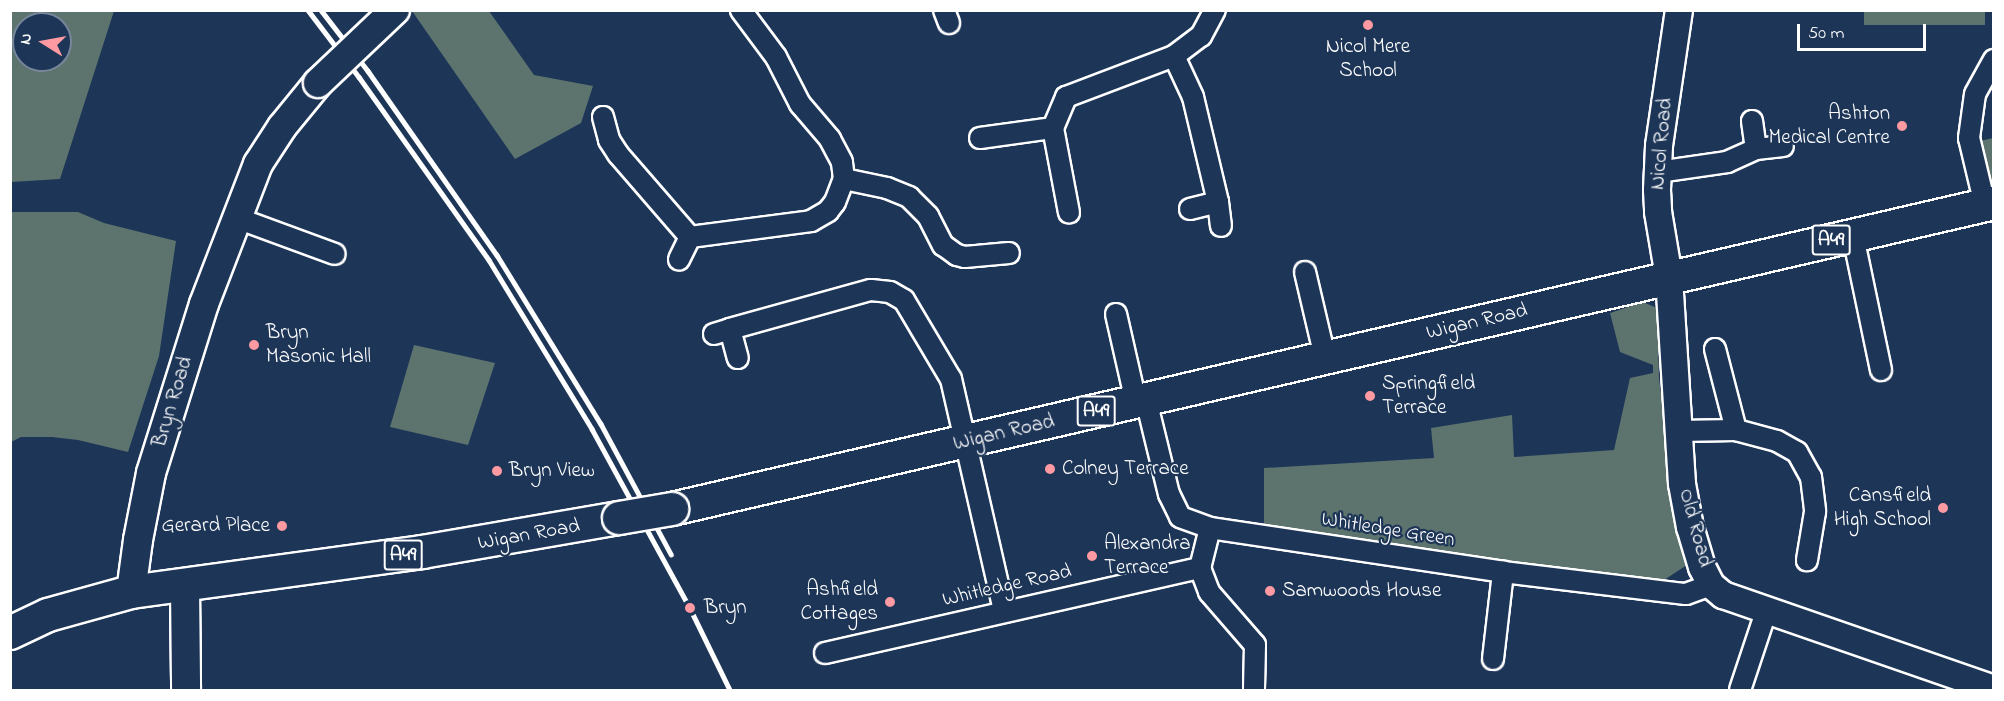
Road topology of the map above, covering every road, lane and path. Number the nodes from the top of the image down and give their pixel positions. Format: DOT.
graph roads {
  1 [pos="395,10"];
  2 [pos="741,10"];
  3 [pos="1215,10"];
  4 [pos="1679,10"];
  5 [pos="1174,56"];
  6 [pos="1994,60"];
  7 [pos="603,113"];
  8 [pos="1752,121"];
  9 [pos="1053,128"];
  10 [pos="980,138"];
  11 [pos="1783,146"];
  12 [pos="1756,149"];
  13 [pos="1658,172"];
  14 [pos="844,179"];
  15 [pos="1218,202"];
  16 [pos="1989,204"];
  17 [pos="1190,209"];
  18 [pos="1069,213"];
  19 [pos="237,218"];
  20 [pos="1221,226"];
  21 [pos="1853,236"];
  22 [pos="690,237"];
  23 [pos="1010,252"];
  24 [pos="335,254"];
  25 [pos="679,260"];
  26 [pos="1305,272"];
  27 [pos="1669,277"];
  28 [pos="1116,314"];
  29 [pos="1715,349"];
  30 [pos="1324,357"];
  31 [pos="738,358"];
  32 [pos="1881,370"];
  33 [pos="1141,401"];
  34 [pos="1737,430"];
  35 [pos="1677,431"];
  36 [pos="964,442"];
  37 [pos="1210,528"];
  38 [pos="1807,560"];
  39 [pos="1200,568"];
  40 [pos="1503,572"];
  41 [pos="1711,585"];
  42 [pos="185,586"];
  43 [pos="131,592"];
  44 [pos="1004,611"];
  45 [pos="1766,612"];
  46 [pos="10,633"];
  47 [pos="825,653"];
  48 [pos="1492,659"];
  49 [pos="1994,689"];
  50 [pos="186,690"];
  51 [pos="1254,690"];
  52 [pos="1740,690"];
  1 -- 19 [label="main road, Bryn Road, bridge"];
  2 -- 14 [label="street"];
  3 -- 5 [label="street"];
  4 -- 13 [label="street, Nicol Road"];
  5 -- 9 [label="street"];
  5 -- 15 [label="street"];
  6 -- 16 [label="street"];
  7 -- 22 [label="street"];
  8 -- 12 [label="street"];
  9 -- 10 [label="street"];
  9 -- 18 [label="street"];
  11 -- 12 [label="street"];
  12 -- 13 [label="street"];
  13 -- 27 [label="street, Nicol Road"];
  14 -- 22 [label="street"];
  14 -- 23 [label="street"];
  15 -- 17 [label="street"];
  15 -- 20 [label="street"];
  16 -- 21 [label="main road, Wigan Road / A49"];
  19 -- 24 [label="street"];
  19 -- 43 [label="main road, Bryn Road"];
  21 -- 27 [label="main road, Wigan Road / A49"];
  21 -- 32 [label="street"];
  22 -- 25 [label="street"];
  26 -- 30 [label="street"];
  27 -- 30 [label="main road, Wigan Road / A49"];
  27 -- 35 [label="street, Old Road"];
  28 -- 33 [label="street"];
  29 -- 34 [label="street"];
  30 -- 33 [label="main road, Wigan Road / A49"];
  31 -- 36 [label="street"];
  33 -- 36 [label="main road, Wigan Road / A49"];
  33 -- 37 [label="street, Whitledge Green"];
  34 -- 35 [label="street"];
  34 -- 38 [label="street"];
  35 -- 41 [label="street, Old Road"];
  36 -- 42 [label="main road, Wigan Road / A49, bridge"];
  36 -- 44 [label="street"];
  37 -- 39 [label="street"];
  37 -- 40 [label="street, Whitledge Green"];
  39 -- 44 [label="street, Whitledge Road"];
  39 -- 51 [label="street"];
  40 -- 41 [label="street, Whitledge Green"];
  40 -- 48 [label="street"];
  41 -- 45 [label="street, Old Road"];
  42 -- 43 [label="main road, Wigan Road / A49"];
  42 -- 50 [label="main road"];
  43 -- 46 [label="main road, Wigan Road / A49"];
  44 -- 47 [label="street, Whitledge Road"];
  45 -- 49 [label="street, Old Road"];
  45 -- 52 [label="street"];
}
